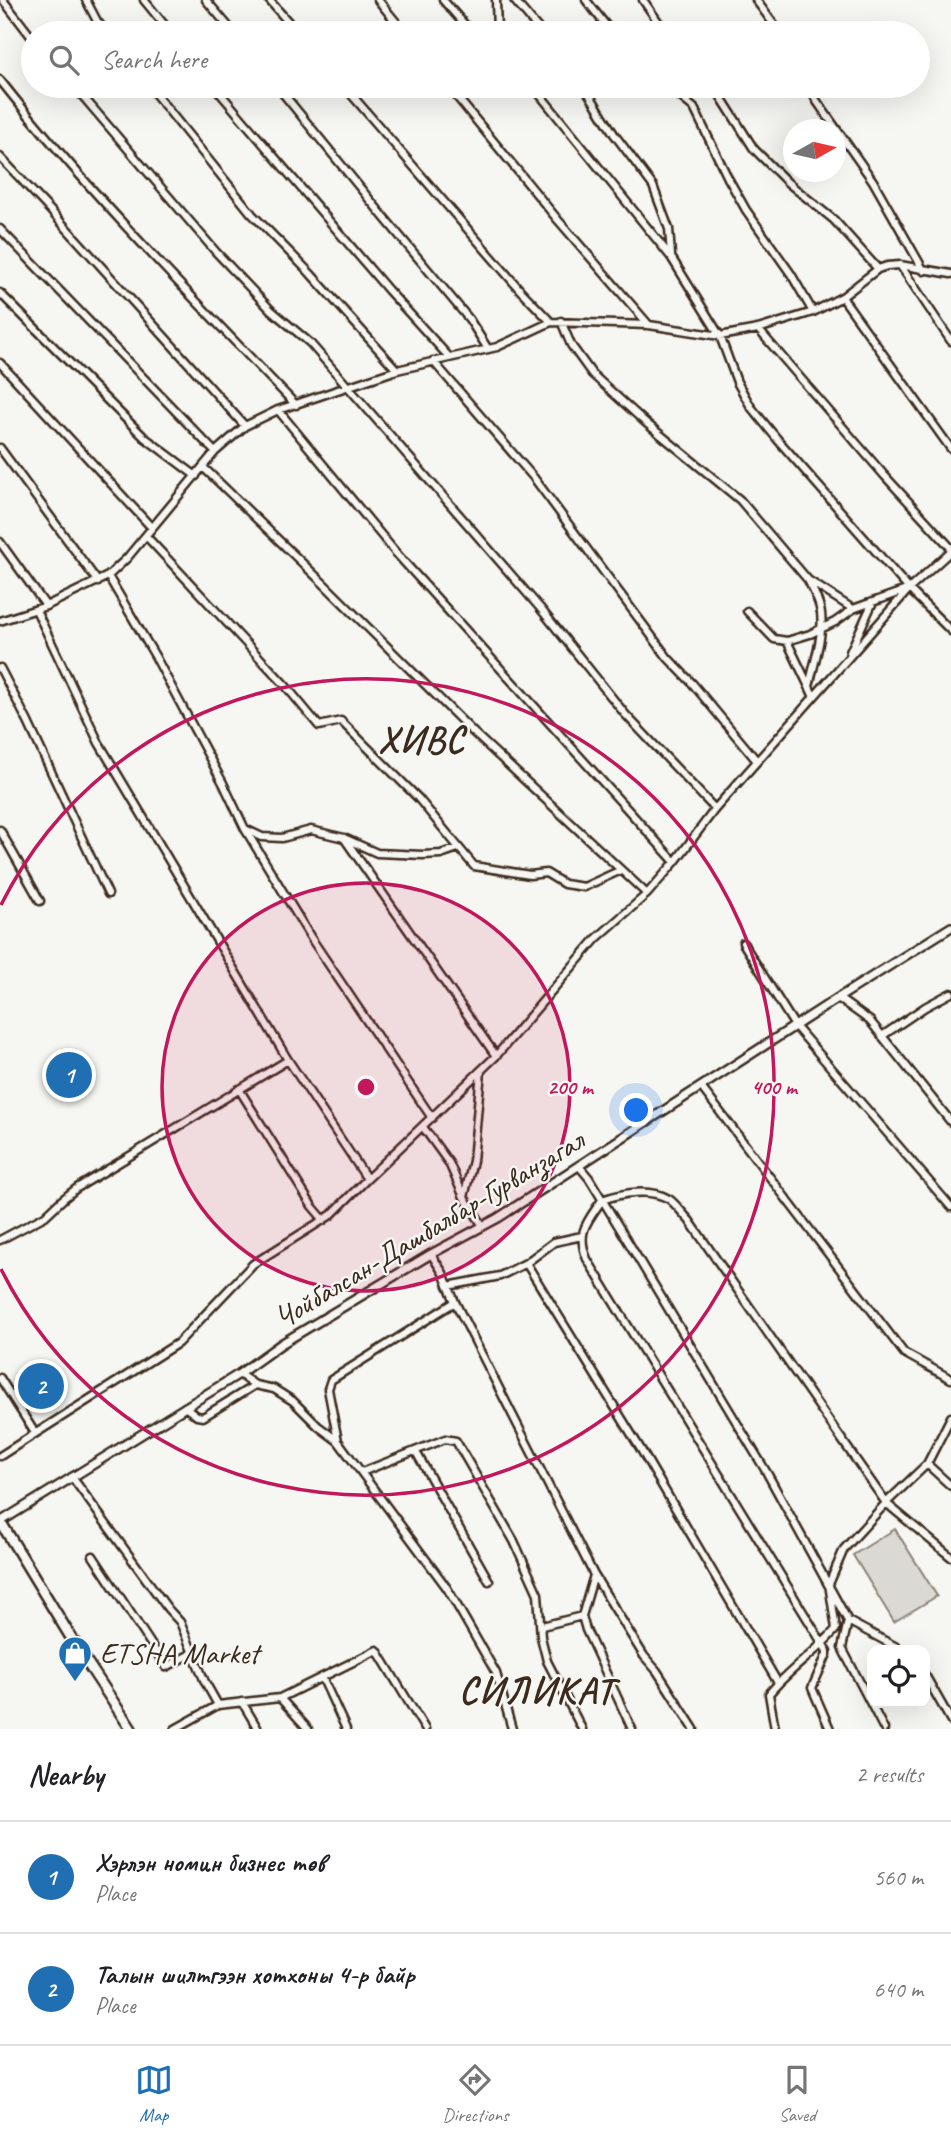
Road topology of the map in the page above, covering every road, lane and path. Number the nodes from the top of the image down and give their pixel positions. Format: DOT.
graph roads {
  1 [pos="86,0"];
  2 [pos="144,0"];
  3 [pos="206,0"];
  4 [pos="269,0"];
  5 [pos="378,0"];
  6 [pos="443,0"];
  7 [pos="496,0"];
  8 [pos="514,0"];
  9 [pos="586,0"];
  10 [pos="643,0"];
  11 [pos="756,0"];
  12 [pos="5,2"];
  13 [pos="0,10"];
  14 [pos="97,21"];
  15 [pos="162,21"];
  16 [pos="224,21"];
  17 [pos="287,21"];
  18 [pos="395,21"];
  19 [pos="461,21"];
  20 [pos="497,21"];
  21 [pos="532,21"];
  22 [pos="603,21"];
  23 [pos="658,21"];
  24 [pos="771,21"];
  25 [pos="21,23"];
  26 [pos="0,80"];
  27 [pos="84,98"];
  28 [pos="159,98"];
  29 [pos="224,98"];
  30 [pos="287,98"];
  31 [pos="355,98"];
  32 [pos="458,98"];
  33 [pos="543,98"];
  34 [pos="592,98"];
  35 [pos="682,98"];
  36 [pos="722,98"];
  37 [pos="815,98"];
  38 [pos="0,156"];
  39 [pos="0,229"];
  40 [pos="671,257"];
  41 [pos="900,265"];
  42 [pos="878,269"];
  43 [pos="924,271"];
  44 [pos="951,274"];
  45 [pos="0,293"];
  46 [pos="842,297"];
  47 [pos="813,312"];
  48 [pos="561,321"];
  49 [pos="551,322"];
  50 [pos="649,325"];
  51 [pos="758,329"];
  52 [pos="720,336"];
  53 [pos="951,341"];
  54 [pos="488,349"];
  55 [pos="449,357"];
  56 [pos="433,361"];
  57 [pos="0,363"];
  58 [pos="397,370"];
  59 [pos="347,386"];
  60 [pos="296,405"];
  61 [pos="278,410"];
  62 [pos="245,426"];
  63 [pos="0,448"];
  64 [pos="951,449"];
  65 [pos="215,452"];
  66 [pos="203,467"];
  67 [pos="196,476"];
  68 [pos="152,528"];
  69 [pos="146,536"];
  70 [pos="0,542"];
  71 [pos="950,553"];
  72 [pos="108,576"];
  73 [pos="808,580"];
  74 [pos="98,582"];
  75 [pos="909,589"];
  76 [pos="873,602"];
  77 [pos="46,606"];
  78 [pos="853,609"];
  79 [pos="36,610"];
  80 [pos="747,611"];
  81 [pos="0,621"];
  82 [pos="821,629"];
  83 [pos="951,631"];
  84 [pos="787,641"];
  85 [pos="846,660"];
  86 [pos="0,668"];
  87 [pos="809,687"];
  88 [pos="814,697"];
  89 [pos="757,761"];
  90 [pos="715,809"];
  91 [pos="245,829"];
  92 [pos="0,830"];
  93 [pos="344,838"];
  94 [pos="458,848"];
  95 [pos="675,862"];
  96 [pos="621,870"];
  97 [pos="108,894"];
  98 [pos="647,894"];
  99 [pos="40,901"];
  100 [pos="951,927"];
  101 [pos="743,943"];
  102 [pos="951,993"];
  103 [pos="838,998"];
  104 [pos="795,1026"];
  105 [pos="882,1036"];
  106 [pos="496,1056"];
  107 [pos="288,1060"];
  108 [pos="481,1071"];
  109 [pos="701,1087"];
  110 [pos="239,1089"];
  111 [pos="432,1118"];
  112 [pos="951,1122"];
  113 [pos="422,1127"];
  114 [pos="579,1166"];
  115 [pos="367,1180"];
  116 [pos="464,1197"];
  117 [pos="602,1200"];
  118 [pos="951,1206"];
  119 [pos="324,1220"];
  120 [pos="482,1226"];
  121 [pos="582,1236"];
  122 [pos="0,1240"];
  123 [pos="431,1254"];
  124 [pos="526,1263"];
  125 [pos="449,1286"];
  126 [pos="455,1302"];
  127 [pos="239,1374"];
  128 [pos="0,1378"];
  129 [pos="951,1379"];
  130 [pos="255,1385"];
  131 [pos="185,1407"];
  132 [pos="951,1417"];
  133 [pos="35,1433"];
  134 [pos="338,1441"];
  135 [pos="416,1452"];
  136 [pos="0,1455"];
  137 [pos="927,1464"];
  138 [pos="362,1472"];
  139 [pos="72,1477"];
  140 [pos="951,1486"];
  141 [pos="886,1503"];
  142 [pos="0,1522"];
  143 [pos="93,1556"];
  144 [pos="951,1557"];
  145 [pos="594,1575"];
  146 [pos="489,1581"];
  147 [pos="829,1584"];
  148 [pos="582,1616"];
  149 [pos="848,1622"];
  150 [pos="542,1626"];
  151 [pos="823,1645"];
  152 [pos="892,1645"];
  153 [pos="193,1653"];
  154 [pos="322,1677"];
  155 [pos="778,1683"];
  156 [pos="930,1684"];
  157 [pos="280,1698"];
  158 [pos="242,1702"];
  159 [pos="218,1704"];
  160 [pos="951,1721"];
  161 [pos="131,1729"];
  162 [pos="175,1729"];
  163 [pos="258,1729"];
  164 [pos="308,1729"];
  165 [pos="346,1729"];
  166 [pos="425,1729"];
  167 [pos="512,1729"];
  168 [pos="582,1729"];
  169 [pos="632,1729"];
  170 [pos="694,1729"];
  171 [pos="775,1729"];
  172 [pos="830,1729"];
  173 [pos="884,1729"];
  1 -- 14 [label="street"];
  2 -- 15 [label="street"];
  3 -- 16 [label="street"];
  4 -- 17 [label="street"];
  5 -- 18 [label="street"];
  6 -- 19 [label="street"];
  7 -- 20 [label="street"];
  8 -- 21 [label="street"];
  9 -- 22 [label="street"];
  10 -- 23 [label="street"];
  11 -- 24 [label="street"];
  12 -- 13 [label="street"];
  12 -- 25 [label="street"];
  26 -- 60 [label="street"];
  27 -- 59 [label="street"];
  28 -- 58 [label="street"];
  29 -- 55 [label="street"];
  30 -- 54 [label="street"];
  31 -- 49 [label="street"];
  32 -- 50 [label="street"];
  33 -- 40 [label="street"];
  34 -- 40 [label="street"];
  35 -- 47 [label="street"];
  36 -- 42 [label="street"];
  37 -- 43 [label="street"];
  38 -- 62 [label="street"];
  39 -- 65 [label="street"];
  40 -- 52 [label="street"];
  41 -- 42 [label="street"];
  41 -- 43 [label="street"];
  41 -- 53 [label="street"];
  42 -- 46 [label="street"];
  43 -- 44 [label="street"];
  45 -- 67 [label="street"];
  46 -- 47 [label="street"];
  46 -- 64 [label="street"];
  47 -- 51 [label="street"];
  48 -- 49 [label="street"];
  48 -- 50 [label="street"];
  48 -- 73 [label="street"];
  49 -- 54 [label="street"];
  50 -- 52 [label="street"];
  51 -- 52 [label="street"];
  51 -- 71 [label="street"];
  52 -- 75 [label="street"];
  54 -- 55 [label="street"];
  55 -- 56 [label="street"];
  56 -- 58 [label="street"];
  56 -- 89 [label="street"];
  57 -- 68 [label="street"];
  58 -- 59 [label="street"];
  59 -- 60 [label="street"];
  59 -- 90 [label="street"];
  60 -- 61 [label="street"];
  61 -- 62 [label="street"];
  61 -- 95 [label="street"];
  62 -- 65 [label="street"];
  63 -- 74 [label="street"];
  65 -- 66 [label="street"];
  66 -- 67 [label="street"];
  66 -- 96 [label="street"];
  67 -- 68 [label="street"];
  68 -- 69 [label="street"];
  69 -- 72 [label="street"];
  69 -- 94 [label="street"];
  70 -- 77 [label="street"];
  71 -- 75 [label="street"];
  72 -- 74 [label="street"];
  72 -- 91 [label="street"];
  73 -- 78 [label="street"];
  73 -- 82 [label="street"];
  74 -- 77 [label="street"];
  75 -- 76 [label="street"];
  75 -- 83 [label="street"];
  75 -- 85 [label="street"];
  76 -- 78 [label="street"];
  76 -- 85 [label="street"];
  77 -- 79 [label="street"];
  78 -- 82 [label="street"];
  79 -- 81 [label="street"];
  79 -- 107 [label="street"];
  80 -- 84 [label="street"];
  82 -- 84 [label="street"];
  82 -- 87 [label="street"];
  84 -- 87 [label="street"];
  85 -- 88 [label="street"];
  86 -- 97 [label="street"];
  87 -- 88 [label="street"];
  88 -- 89 [label="street"];
  89 -- 90 [label="street"];
  90 -- 95 [label="street"];
  91 -- 93 [label="street"];
  91 -- 111 [label="street"];
  92 -- 99 [label="street"];
  93 -- 94 [label="street"];
  93 -- 106 [label="street"];
  94 -- 96 [label="street"];
  95 -- 98 [label="street"];
  96 -- 98 [label="street"];
  98 -- 106 [label="street"];
  100 -- 103 [label="street, Чойбалсан-Дашбалбар-Гурванзагал"];
  101 -- 104 [label="street"];
  102 -- 105 [label="street"];
  103 -- 104 [label="street, Чойбалсан-Дашбалбар-Гурванзагал"];
  103 -- 105 [label="street"];
  104 -- 109 [label="street, Чойбалсан-Дашбалбар-Гурванзагал"];
  104 -- 118 [label="street"];
  105 -- 112 [label="street"];
  106 -- 108 [label="street"];
  107 -- 110 [label="street"];
  107 -- 115 [label="street"];
  108 -- 111 [label="street"];
  108 -- 116 [label="street"];
  109 -- 114 [label="street, Чойбалсан-Дашбалбар-Гурванзагал"];
  109 -- 129 [label="street"];
  110 -- 119 [label="street"];
  110 -- 122 [label="street"];
  111 -- 113 [label="street"];
  113 -- 115 [label="street"];
  113 -- 116 [label="street"];
  114 -- 117 [label="street"];
  114 -- 120 [label="street, Чойбалсан-Дашбалбар-Гурванзагал"];
  115 -- 119 [label="street"];
  116 -- 120 [label="street"];
  117 -- 121 [label="street"];
  117 -- 141 [label="street"];
  117 -- 147 [label="street"];
  119 -- 133 [label="street"];
  120 -- 123 [label="street, Чойбалсан-Дашбалбар-Гурванзагал"];
  121 -- 124 [label="street"];
  121 -- 151 [label="street"];
  123 -- 125 [label="street"];
  123 -- 127 [label="street, Чойбалсан-Дашбалбар-Гурванзагал"];
  124 -- 125 [label="street"];
  124 -- 155 [label="street"];
  125 -- 126 [label="street"];
  126 -- 134 [label="street"];
  126 -- 145 [label="street"];
  127 -- 130 [label="street"];
  127 -- 131 [label="street, Чойбалсан-Дашбалбар-Гурванзагал"];
  128 -- 133 [label="street"];
  130 -- 131 [label="street"];
  130 -- 134 [label="street"];
  131 -- 139 [label="street, Чойбалсан-Дашбалбар-Гурванзагал"];
  132 -- 137 [label="street"];
  133 -- 136 [label="street"];
  134 -- 138 [label="street"];
  135 -- 138 [label="street"];
  135 -- 146 [label="street"];
  135 -- 150 [label="street"];
  137 -- 140 [label="street"];
  137 -- 141 [label="street"];
  138 -- 167 [label="street"];
  139 -- 142 [label="street, Чойбалсан-Дашбалбар-Гурванзагал"];
  139 -- 153 [label="street"];
  141 -- 144 [label="street"];
  141 -- 147 [label="street"];
  142 -- 161 [label="main road"];
  143 -- 153 [label="street"];
  145 -- 148 [label="street"];
  145 -- 170 [label="street"];
  147 -- 149 [label="street"];
  147 -- 151 [label="street"];
  148 -- 150 [label="street"];
  148 -- 169 [label="street"];
  149 -- 152 [label="street"];
  149 -- 173 [label="street"];
  150 -- 168 [label="street"];
  151 -- 155 [label="street"];
  151 -- 172 [label="street"];
  153 -- 159 [label="street"];
  154 -- 157 [label="street"];
  154 -- 165 [label="street"];
  154 -- 166 [label="street"];
  155 -- 171 [label="street"];
  156 -- 160 [label="street"];
  157 -- 158 [label="street"];
  157 -- 164 [label="street"];
  158 -- 159 [label="street"];
  158 -- 163 [label="street"];
  159 -- 162 [label="street"];
}
